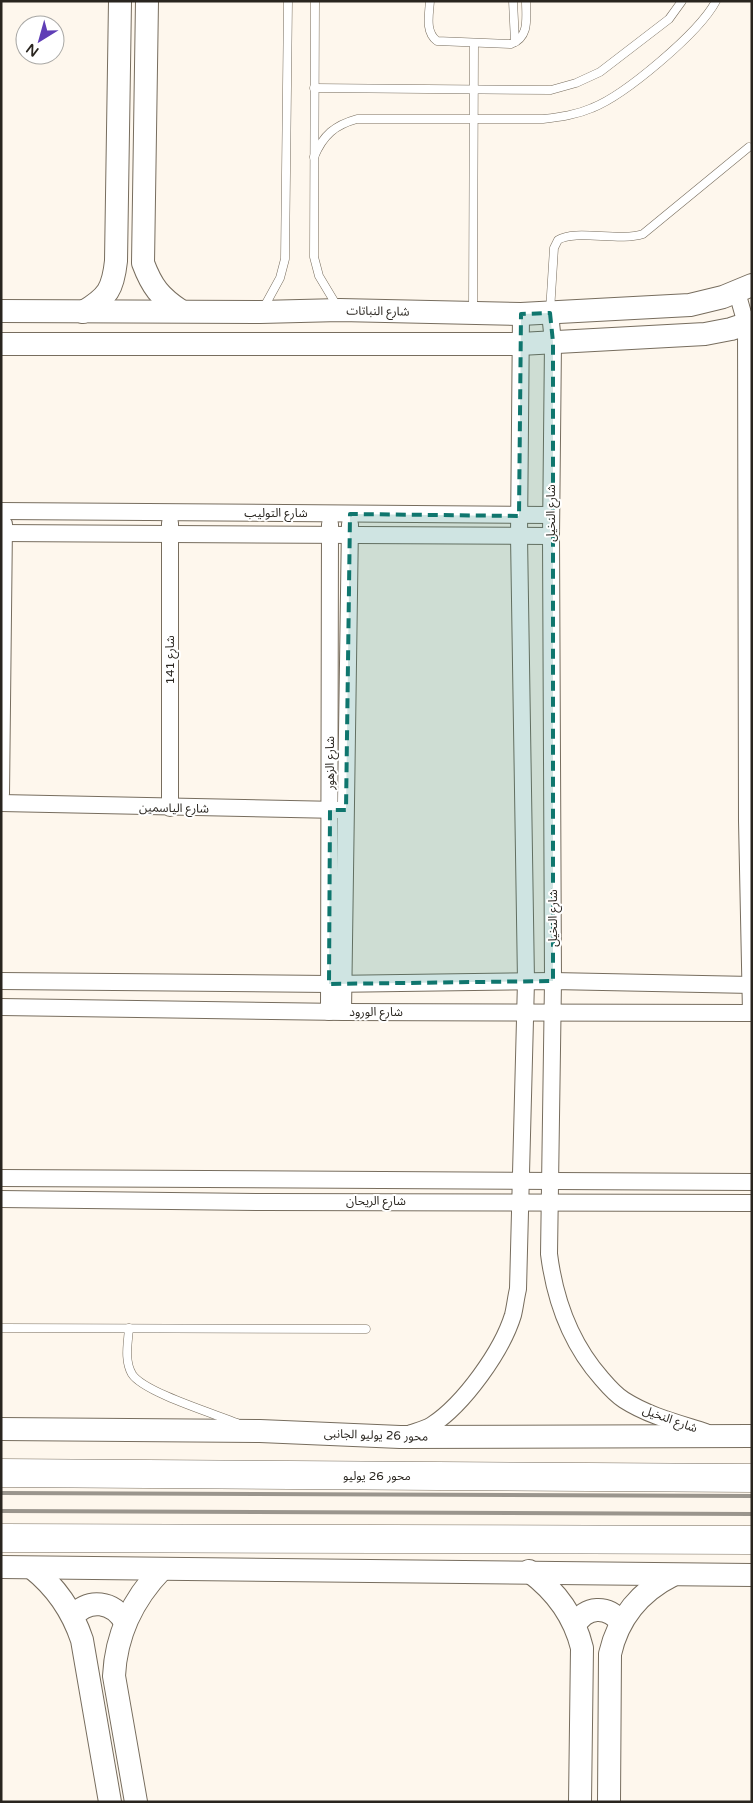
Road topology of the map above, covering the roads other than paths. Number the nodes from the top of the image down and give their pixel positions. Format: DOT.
graph roads {
  1 [pos="120,1"];
  2 [pos="147,1"];
  3 [pos="288,1"];
  4 [pos="315,1"];
  5 [pos="430,1"];
  6 [pos="513,1"];
  7 [pos="526,1"];
  8 [pos="682,1"];
  9 [pos="716,1"];
  10 [pos="515,42"];
  11 [pos="474,44"];
  12 [pos="314,88"];
  13 [pos="472,88"];
  14 [pos="473,118"];
  15 [pos="749,147"];
  16 [pos="314,157"];
  17 [pos="747,289"];
  18 [pos="340,310"];
  19 [pos="1,311"];
  20 [pos="83,312"];
  21 [pos="181,312"];
  22 [pos="260,312"];
  23 [pos="473,313"];
  24 [pos="550,313"];
  25 [pos="521,314"];
  26 [pos="749,323"];
  27 [pos="553,342"];
  28 [pos="1,344"];
  29 [pos="520,344"];
  30 [pos="2,511"];
  31 [pos="170,513"];
  32 [pos="330,514"];
  33 [pos="350,514"];
  34 [pos="551,515"];
  35 [pos="519,516"];
  36 [pos="2,533"];
  37 [pos="170,534"];
  38 [pos="330,535"];
  39 [pos="350,535"];
  40 [pos="519,536"];
  41 [pos="551,536"];
  42 [pos="1,794"];
  43 [pos="1,803"];
  44 [pos="749,803"];
  45 [pos="170,808"];
  46 [pos="330,810"];
  47 [pos="346,810"];
  48 [pos="749,821"];
  49 [pos="1,981"];
  50 [pos="35,981"];
  51 [pos="553,981"];
  52 [pos="526,982"];
  53 [pos="336,984"];
  54 [pos="751,985"];
  55 [pos="1,1007"];
  56 [pos="35,1007"];
  57 [pos="552,1011"];
  58 [pos="336,1012"];
  59 [pos="525,1012"];
  60 [pos="751,1013"];
  61 [pos="1,1178"];
  62 [pos="520,1181"];
  63 [pos="549,1181"];
  64 [pos="751,1182"];
  65 [pos="1,1199"];
  66 [pos="549,1201"];
  67 [pos="520,1202"];
  68 [pos="751,1203"];
  69 [pos="1,1328"];
  70 [pos="128,1328"];
  71 [pos="366,1329"];
  72 [pos="1,1430"];
  73 [pos="260,1431"];
  74 [pos="718,1435"];
  75 [pos="752,1436"];
  76 [pos="400,1437"];
  77 [pos="1,1473"];
  78 [pos="752,1478"];
  79 [pos="1,1538"];
  80 [pos="752,1540"];
  81 [pos="1,1567"];
  82 [pos="32,1568"];
  83 [pos="162,1569"];
  84 [pos="529,1571"];
  85 [pos="674,1575"];
  86 [pos="752,1575"];
  87 [pos="73,1616"];
  88 [pos="125,1622"];
  89 [pos="621,1622"];
  90 [pos="575,1625"];
  91 [pos="110,1802"];
  92 [pos="136,1802"];
  93 [pos="580,1802"];
  94 [pos="609,1802"];
  1 -- 20 [label="street"];
  2 -- 21 [label="street"];
  3 -- 22 [label="lane"];
  4 -- 12 [label="lane"];
  5 -- 11 [label="lane"];
  6 -- 10 [label="lane"];
  7 -- 10 [label="lane"];
  8 -- 13 [label="lane"];
  9 -- 14 [label="lane"];
  10 -- 11 [label="lane"];
  11 -- 13 [label="lane"];
  12 -- 13 [label="lane"];
  12 -- 16 [label="lane"];
  13 -- 14 [label="lane"];
  14 -- 16 [label="lane"];
  14 -- 23 [label="lane"];
  15 -- 24 [label="lane"];
  16 -- 18 [label="lane"];
  17 -- 24 [label="street, شارع النباتات"];
  17 -- 26 [label="street"];
  18 -- 22 [label="street, شارع النباتات"];
  18 -- 23 [label="street, شارع النباتات"];
  19 -- 20 [label="street, شارع النباتات"];
  20 -- 21 [label="street, شارع النباتات"];
  21 -- 22 [label="street, شارع النباتات"];
  23 -- 25 [label="street, شارع النباتات"];
  24 -- 25 [label="street, شارع النباتات"];
  24 -- 27 [label="street, شارع النخيل"];
  25 -- 29 [label="street"];
  26 -- 27 [label="street"];
  26 -- 44 [label="street"];
  27 -- 29 [label="street"];
  27 -- 34 [label="street, شارع النخيل"];
  28 -- 29 [label="street"];
  29 -- 35 [label="street"];
  30 -- 31 [label="street, شارع التوليب"];
  30 -- 36 [label="street"];
  31 -- 32 [label="street, شارع التوليب"];
  31 -- 37 [label="street, شارع 141"];
  32 -- 33 [label="street, شارع التوليب"];
  32 -- 38 [label="street, شارع الزهور"];
  33 -- 35 [label="street, شارع التوليب"];
  33 -- 39 [label="street, شارع الزهور"];
  34 -- 35 [label="street, شارع التوليب"];
  34 -- 41 [label="street, شارع النخيل"];
  35 -- 40 [label="street"];
  36 -- 37 [label="street, شارع التوليب"];
  36 -- 42 [label="street"];
  37 -- 38 [label="street, شارع التوليب"];
  37 -- 45 [label="street, شارع 141"];
  38 -- 39 [label="street, شارع التوليب"];
  38 -- 46 [label="street, شارع الزهور"];
  39 -- 40 [label="street, شارع التوليب"];
  39 -- 47 [label="street, شارع الزهور"];
  40 -- 41 [label="street, شارع التوليب"];
  40 -- 52 [label="street"];
  41 -- 51 [label="street, شارع النخيل"];
  43 -- 45 [label="street, شارع الياسمين"];
  44 -- 48 [label="street"];
  45 -- 46 [label="street, شارع الياسمين"];
  46 -- 47 [label="street, شارع الياسمين"];
  46 -- 53 [label="street, شارع الزهور"];
  47 -- 53 [label="street, شارع الزهور"];
  48 -- 54 [label="street"];
  49 -- 50 [label="street"];
  50 -- 53 [label="street"];
  50 -- 56 [label="street"];
  51 -- 52 [label="street"];
  51 -- 54 [label="street"];
  51 -- 57 [label="street, شارع النخيل"];
  52 -- 53 [label="street"];
  52 -- 59 [label="street"];
  53 -- 58 [label="street, شارع الزهور"];
  54 -- 60 [label="street"];
  55 -- 56 [label="street, شارع الورود"];
  56 -- 58 [label="street, شارع الورود"];
  57 -- 59 [label="street, شارع الورود"];
  57 -- 60 [label="street, شارع الورود"];
  57 -- 63 [label="street, شارع النخيل"];
  58 -- 59 [label="street, شارع الورود"];
  59 -- 62 [label="street"];
  61 -- 62 [label="street, شارع الريحان"];
  62 -- 63 [label="street, شارع الريحان"];
  62 -- 67 [label="street"];
  63 -- 64 [label="street, شارع الريحان"];
  63 -- 66 [label="street, شارع النخيل"];
  64 -- 68 [label="street"];
  65 -- 67 [label="street, شارع الريحان"];
  66 -- 67 [label="street, شارع الريحان"];
  66 -- 68 [label="street, شارع الريحان"];
  66 -- 74 [label="street, شارع النخيل"];
  67 -- 76 [label="street"];
  69 -- 70 [label="lane"];
  70 -- 71 [label="lane"];
  70 -- 73 [label="lane"];
  72 -- 73 [label="street, محور 26 يوليو الجانبى"];
  73 -- 76 [label="street, محور 26 يوليو الجانبى"];
  74 -- 75 [label="street, محور 26 يوليو الجانبى"];
  74 -- 76 [label="street, محور 26 يوليو الجانبى"];
  77 -- 78 [label="highway, محور 26 يوليو"];
  79 -- 80 [label="highway"];
  81 -- 82 [label="street"];
  82 -- 83 [label="street"];
  82 -- 87 [label="street"];
  83 -- 84 [label="street"];
  83 -- 88 [label="street"];
  84 -- 85 [label="street"];
  84 -- 90 [label="street"];
  85 -- 86 [label="street"];
  85 -- 89 [label="street"];
  87 -- 88 [label="street"];
  87 -- 91 [label="street"];
  88 -- 92 [label="street"];
  89 -- 90 [label="street"];
  89 -- 94 [label="street"];
  90 -- 93 [label="street"];
}
